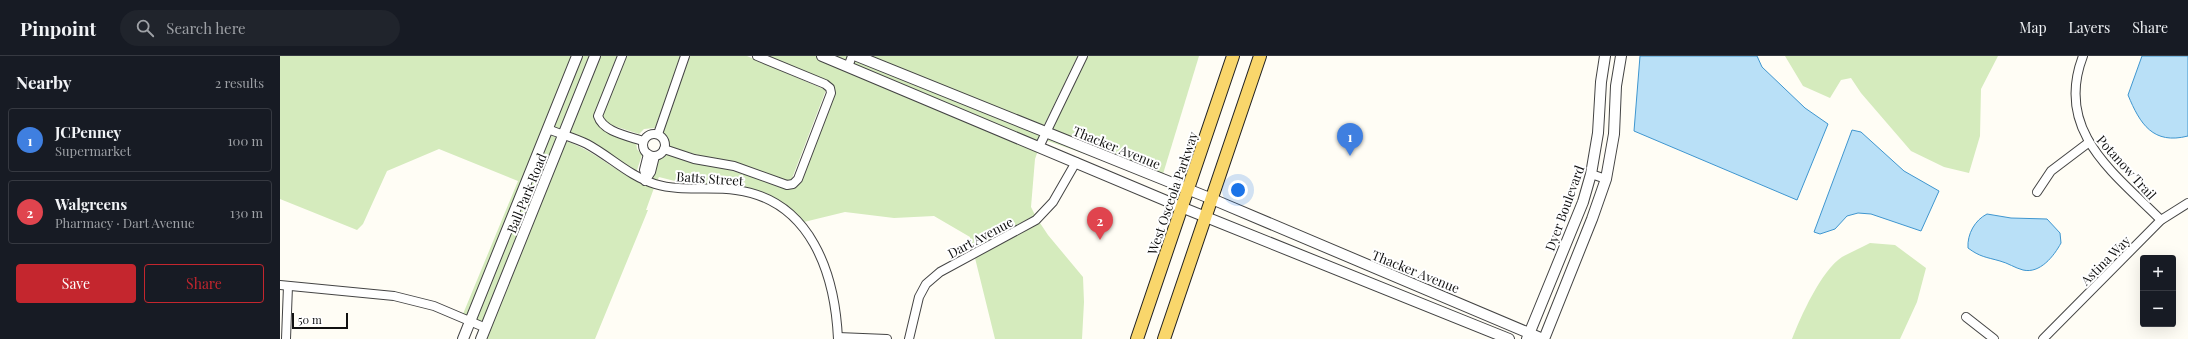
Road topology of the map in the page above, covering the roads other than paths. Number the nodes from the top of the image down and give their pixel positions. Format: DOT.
graph roads {
  1 [pos="577,56"];
  2 [pos="595,56"];
  3 [pos="622,56"];
  4 [pos="685,56"];
  5 [pos="757,56"];
  6 [pos="822,56"];
  7 [pos="852,56"];
  8 [pos="857,56"];
  9 [pos="1083,56"];
  10 [pos="1233,56"];
  11 [pos="1260,56"];
  12 [pos="1605,56"];
  13 [pos="1620,56"];
  14 [pos="2083,56"];
  15 [pos="848,67"];
  16 [pos="958,97"];
  17 [pos="952,110"];
  18 [pos="548,129"];
  19 [pos="1045,132"];
  20 [pos="658,134"];
  21 [pos="563,136"];
  22 [pos="643,141"];
  23 [pos="2088,143"];
  24 [pos="1039,147"];
  25 [pos="664,149"];
  26 [pos="651,155"];
  27 [pos="1076,162"];
  28 [pos="1591,174"];
  29 [pos="646,179"];
  30 [pos="1606,179"];
  31 [pos="1188,189"];
  32 [pos="2037,192"];
  33 [pos="1212,199"];
  34 [pos="2188,203"];
  35 [pos="1181,207"];
  36 [pos="1206,216"];
  37 [pos="2161,220"];
  38 [pos="1415,284"];
  39 [pos="284,285"];
  40 [pos="1426,288"];
  41 [pos="1410,299"];
  42 [pos="1421,304"];
  43 [pos="1966,317"];
  44 [pos="470,321"];
  45 [pos="486,328"];
  46 [pos="1529,336"];
  47 [pos="838,338"];
  48 [pos="286,339"];
  49 [pos="463,339"];
  50 [pos="481,339"];
  51 [pos="887,339"];
  52 [pos="909,339"];
  53 [pos="1137,339"];
  54 [pos="1164,339"];
  55 [pos="1509,339"];
  56 [pos="1543,339"];
  57 [pos="1994,339"];
  58 [pos="2044,339"];
  1 -- 18 [label="street, Ball Park Road"];
  2 -- 21 [label="street, Ball Park Road"];
  3 -- 22 [label="street"];
  4 -- 20 [label="street"];
  5 -- 25 [label="street"];
  6 -- 15 [label="street"];
  7 -- 15 [label="street"];
  8 -- 16 [label="street, Thacker Avenue"];
  9 -- 19 [label="street"];
  10 -- 31 [label="main road, West Osceola Parkway"];
  11 -- 33 [label="main road"];
  12 -- 28 [label="street, Dyer Boulevard"];
  13 -- 30 [label="street"];
  14 -- 23 [label="street, Potanow Trail"];
  15 -- 17 [label="street"];
  16 -- 17 [label="street"];
  16 -- 19 [label="street, Thacker Avenue"];
  17 -- 24 [label="street"];
  18 -- 21 [label="street, Batts Street"];
  18 -- 44 [label="street, Ball Park Road"];
  19 -- 24 [label="street"];
  19 -- 31 [label="street, Thacker Avenue"];
  20 -- 22 [label="street"];
  20 -- 25 [label="street"];
  21 -- 29 [label="street, Batts Street"];
  21 -- 45 [label="street, Ball Park Road"];
  22 -- 26 [label="street"];
  23 -- 32 [label="street"];
  23 -- 37 [label="street, Potanow Trail"];
  24 -- 27 [label="street"];
  25 -- 26 [label="street"];
  26 -- 29 [label="street"];
  27 -- 35 [label="street"];
  27 -- 52 [label="street, Dart Avenue"];
  28 -- 30 [label="street"];
  28 -- 46 [label="street, Dyer Boulevard"];
  29 -- 47 [label="street, Batts Street"];
  30 -- 56 [label="street"];
  31 -- 33 [label="street, Thacker Avenue"];
  31 -- 35 [label="main road, West Osceola Parkway"];
  33 -- 36 [label="main road"];
  33 -- 38 [label="street, Thacker Avenue"];
  34 -- 37 [label="street, Astina Way"];
  35 -- 36 [label="street"];
  35 -- 53 [label="main road, West Osceola Parkway"];
  36 -- 41 [label="street"];
  36 -- 54 [label="main road"];
  37 -- 58 [label="street, Astina Way"];
  38 -- 40 [label="street, Thacker Avenue"];
  38 -- 41 [label="street"];
  39 -- 44 [label="street"];
  39 -- 48 [label="street"];
  40 -- 42 [label="street"];
  40 -- 46 [label="street, Thacker Avenue"];
  41 -- 42 [label="street"];
  42 -- 55 [label="street"];
  43 -- 57 [label="street"];
  44 -- 45 [label="street"];
  44 -- 49 [label="street, Ball Park Road"];
  45 -- 50 [label="street, Ball Park Road"];
  46 -- 56 [label="street, Thacker Avenue"];
  47 -- 51 [label="street"];
}
